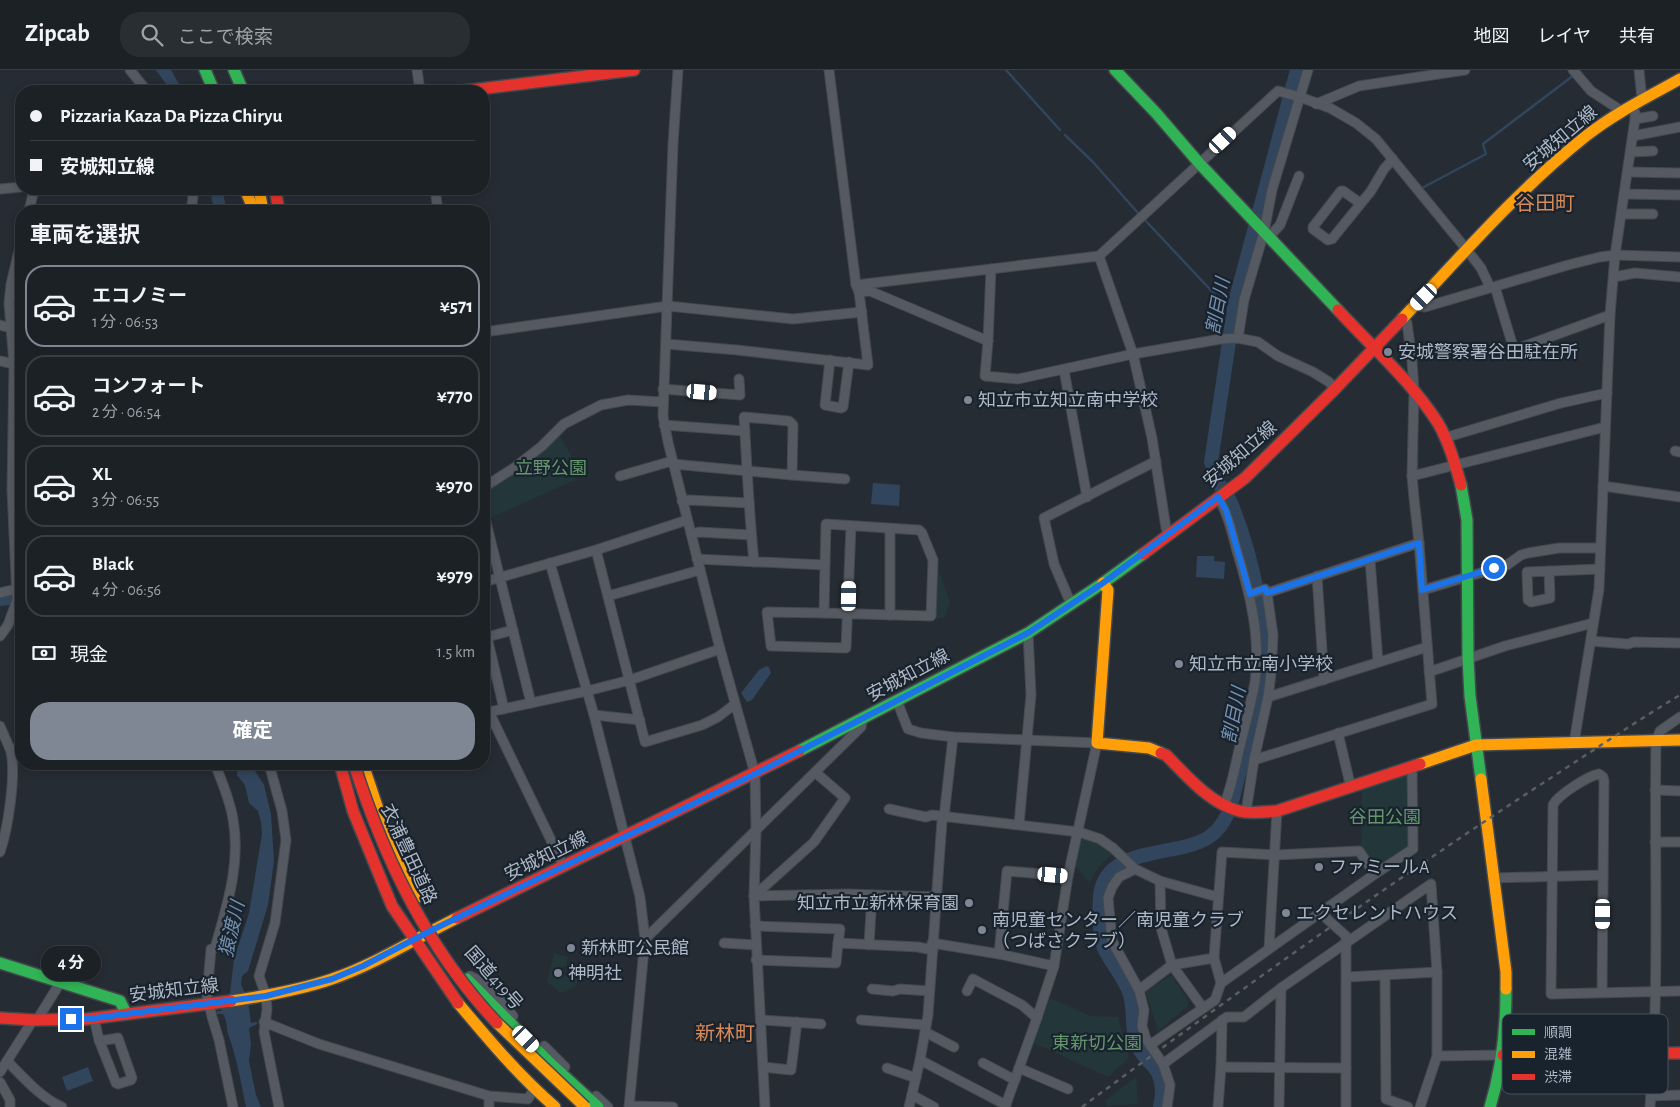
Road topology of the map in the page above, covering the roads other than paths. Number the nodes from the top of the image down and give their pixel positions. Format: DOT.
graph roads {
  1 [pos="130,70"];
  2 [pos="205,70"];
  3 [pos="212,70"];
  4 [pos="224,70"];
  5 [pos="234,70"];
  6 [pos="240,70"];
  7 [pos="417,70"];
  8 [pos="634,70"];
  9 [pos="678,70"];
  10 [pos="829,70"];
  11 [pos="1115,70"];
  12 [pos="1308,70"];
  13 [pos="1465,70"];
  14 [pos="1573,70"];
  15 [pos="1639,70"];
  16 [pos="1452,71"];
  17 [pos="1412,73"];
  18 [pos="1680,79"];
  19 [pos="142,85"];
  20 [pos="211,85"];
  21 [pos="218,85"];
  22 [pos="230,85"];
  23 [pos="240,85"];
  24 [pos="246,85"];
  25 [pos="419,85"];
  26 [pos="490,88"];
  27 [pos="1298,97"];
  28 [pos="1642,99"];
  29 [pos="1316,104"];
  30 [pos="1632,105"];
  31 [pos="1620,112"];
  32 [pos="1653,116"];
  33 [pos="1635,119"];
  34 [pos="1680,128"];
  35 [pos="1633,136"];
  36 [pos="1653,151"];
  37 [pos="1630,152"];
  38 [pos="1393,159"];
  39 [pos="1199,163"];
  40 [pos="1628,172"];
  41 [pos="1680,173"];
  42 [pos="1299,176"];
  43 [pos="15,188"];
  44 [pos="0,189"];
  45 [pos="1624,194"];
  46 [pos="1680,195"];
  47 [pos="1360,204"];
  48 [pos="1622,214"];
  49 [pos="1653,214"];
  50 [pos="1266,234"];
  51 [pos="1467,250"];
  52 [pos="1615,255"];
  53 [pos="1099,256"];
  54 [pos="1680,257"];
  55 [pos="15,267"];
  56 [pos="992,269"];
  57 [pos="1614,276"];
  58 [pos="1680,277"];
  59 [pos="1493,287"];
  60 [pos="857,289"];
  61 [pos="668,306"];
  62 [pos="1414,306"];
  63 [pos="862,312"];
  64 [pos="1610,315"];
  65 [pos="1403,318"];
  66 [pos="0,325"];
  67 [pos="11,328"];
  68 [pos="490,331"];
  69 [pos="1238,338"];
  70 [pos="988,341"];
  71 [pos="666,344"];
  72 [pos="1373,349"];
  73 [pos="1133,354"];
  74 [pos="830,360"];
  75 [pos="0,361"];
  76 [pos="849,362"];
  77 [pos="14,364"];
  78 [pos="1064,370"];
  79 [pos="739,380"];
  80 [pos="663,389"];
  81 [pos="1335,389"];
  82 [pos="1414,391"];
  83 [pos="1607,393"];
  84 [pos="663,402"];
  85 [pos="664,424"];
  86 [pos="1605,428"];
  87 [pos="745,431"];
  88 [pos="1444,438"];
  89 [pos="1156,462"];
  90 [pos="673,463"];
  91 [pos="1455,465"];
  92 [pos="747,471"];
  93 [pos="792,475"];
  94 [pos="620,476"];
  95 [pos="1412,476"];
  96 [pos="845,479"];
  97 [pos="490,483"];
  98 [pos="1604,486"];
  99 [pos="1086,497"];
  100 [pos="1218,497"];
  101 [pos="1680,497"];
  102 [pos="682,501"];
  103 [pos="749,503"];
  104 [pos="688,520"];
  105 [pos="851,526"];
  106 [pos="890,529"];
  107 [pos="691,534"];
  108 [pos="1169,534"];
  109 [pos="751,535"];
  110 [pos="490,538"];
  111 [pos="1419,543"];
  112 [pos="1600,548"];
  113 [pos="596,550"];
  114 [pos="697,559"];
  115 [pos="1370,560"];
  116 [pos="754,562"];
  117 [pos="550,563"];
  118 [pos="15,564"];
  119 [pos="825,565"];
  120 [pos="1600,569"];
  121 [pos="700,570"];
  122 [pos="1549,571"];
  123 [pos="1317,576"];
  124 [pos="1467,576"];
  125 [pos="500,577"];
  126 [pos="490,580"];
  127 [pos="1103,583"];
  128 [pos="15,588"];
  129 [pos="1422,590"];
  130 [pos="1266,591"];
  131 [pos="0,593"];
  132 [pos="1250,594"];
  133 [pos="608,596"];
  134 [pos="1071,604"];
  135 [pos="15,606"];
  136 [pos="824,613"];
  137 [pos="849,614"];
  138 [pos="890,614"];
  139 [pos="1594,623"];
  140 [pos="513,630"];
  141 [pos="1028,633"];
  142 [pos="0,636"];
  143 [pos="490,637"];
  144 [pos="1591,641"];
  145 [pos="1680,643"];
  146 [pos="490,647"];
  147 [pos="1427,647"];
  148 [pos="720,649"];
  149 [pos="1468,658"];
  150 [pos="1378,661"];
  151 [pos="1429,672"];
  152 [pos="630,680"];
  153 [pos="1324,680"];
  154 [pos="587,691"];
  155 [pos="1268,697"];
  156 [pos="897,701"];
  157 [pos="532,703"];
  158 [pos="734,704"];
  159 [pos="504,709"];
  160 [pos="490,712"];
  161 [pos="594,715"];
  162 [pos="1680,717"];
  163 [pos="863,718"];
  164 [pos="640,720"];
  165 [pos="490,721"];
  166 [pos="0,726"];
  167 [pos="1338,733"];
  168 [pos="953,737"];
  169 [pos="1026,740"];
  170 [pos="1680,740"];
  171 [pos="1656,741"];
  172 [pos="1098,742"];
  173 [pos="1574,743"];
  174 [pos="1476,745"];
  175 [pos="1254,760"];
  176 [pos="1412,768"];
  177 [pos="218,770"];
  178 [pos="271,770"];
  179 [pos="342,770"];
  180 [pos="350,770"];
  181 [pos="356,770"];
  182 [pos="365,770"];
  183 [pos="815,772"];
  184 [pos="755,774"];
  185 [pos="1351,788"];
  186 [pos="1655,790"];
  187 [pos="1680,791"];
  188 [pos="889,809"];
  189 [pos="1234,809"];
  190 [pos="1277,811"];
  191 [pos="944,817"];
  192 [pos="1019,824"];
  193 [pos="756,831"];
  194 [pos="1079,832"];
  195 [pos="625,838"];
  196 [pos="1656,842"];
  197 [pos="1680,842"];
  198 [pos="0,852"];
  199 [pos="1275,855"];
  200 [pos="564,868"];
  201 [pos="1134,868"];
  202 [pos="1375,874"];
  203 [pos="1603,875"];
  204 [pos="1068,876"];
  205 [pos="1553,876"];
  206 [pos="1493,878"];
  207 [pos="1160,881"];
  208 [pos="872,895"];
  209 [pos="754,896"];
  210 [pos="936,897"];
  211 [pos="1218,897"];
  212 [pos="1322,912"];
  213 [pos="755,926"];
  214 [pos="434,929"];
  215 [pos="645,939"];
  216 [pos="414,941"];
  217 [pos="724,943"];
  218 [pos="838,943"];
  219 [pos="1346,943"];
  220 [pos="756,945"];
  221 [pos="869,945"];
  222 [pos="933,947"];
  223 [pos="1269,948"];
  224 [pos="998,954"];
  225 [pos="1214,958"];
  226 [pos="756,960"];
  227 [pos="0,963"];
  228 [pos="1172,965"];
  229 [pos="1054,966"];
  230 [pos="461,972"];
  231 [pos="1436,972"];
  232 [pos="1385,975"];
  233 [pos="1347,977"];
  234 [pos="60,983"];
  235 [pos="1221,983"];
  236 [pos="1281,988"];
  237 [pos="872,989"];
  238 [pos="1139,990"];
  239 [pos="929,991"];
  240 [pos="967,991"];
  241 [pos="1680,991"];
  242 [pos="1655,992"];
  243 [pos="1602,993"];
  244 [pos="264,996"];
  245 [pos="212,1002"];
  246 [pos="1203,1008"];
  247 [pos="126,1014"];
  248 [pos="1507,1014"];
  249 [pos="1655,1014"];
  250 [pos="0,1018"];
  251 [pos="94,1018"];
  252 [pos="1038,1018"];
  253 [pos="35,1020"];
  254 [pos="761,1020"];
  255 [pos="861,1020"];
  256 [pos="1222,1020"];
  257 [pos="264,1022"];
  258 [pos="797,1022"];
  259 [pos="821,1024"];
  260 [pos="925,1029"];
  261 [pos="99,1041"];
  262 [pos="1150,1045"];
  263 [pos="954,1047"];
  264 [pos="1436,1056"];
  265 [pos="1502,1056"];
  266 [pos="920,1060"];
  267 [pos="1502,1060"];
  268 [pos="7,1061"];
  269 [pos="983,1063"];
  270 [pos="1163,1064"];
  271 [pos="763,1067"];
  272 [pos="1222,1067"];
  273 [pos="887,1068"];
  274 [pos="1019,1068"];
  275 [pos="1281,1068"];
  276 [pos="1346,1068"];
  277 [pos="0,1072"];
  278 [pos="916,1078"];
  279 [pos="1015,1080"];
  280 [pos="0,1082"];
  281 [pos="534,1089"];
  282 [pos="1068,1089"];
  283 [pos="1680,1095"];
  284 [pos="489,1096"];
  285 [pos="912,1096"];
  286 [pos="1651,1096"];
  287 [pos="630,1106"];
  288 [pos="1006,1106"];
  289 [pos="10,1107"];
  290 [pos="62,1107"];
  291 [pos="233,1107"];
  292 [pos="279,1107"];
  293 [pos="489,1107"];
  294 [pos="555,1107"];
  295 [pos="571,1107"];
  296 [pos="585,1107"];
  297 [pos="598,1107"];
  298 [pos="608,1107"];
  299 [pos="672,1107"];
  300 [pos="765,1107"];
  301 [pos="909,1107"];
  302 [pos="934,1107"];
  303 [pos="1167,1107"];
  304 [pos="1218,1107"];
  305 [pos="1280,1107"];
  306 [pos="1346,1107"];
  307 [pos="1408,1107"];
  308 [pos="1420,1107"];
  309 [pos="1490,1107"];
  310 [pos="1650,1107"];
  1 -- 19 [label="street"];
  2 -- 20 [label="main road"];
  3 -- 21 [label="main road"];
  4 -- 22 [label="main road"];
  5 -- 23 [label="main road"];
  6 -- 24 [label="main road"];
  7 -- 25 [label="street"];
  8 -- 26 [label="main road"];
  9 -- 61 [label="street"];
  10 -- 60 [label="street"];
  11 -- 39 [label="main road"];
  12 -- 27 [label="street"];
  13 -- 16 [label="street"];
  14 -- 31 [label="street"];
  15 -- 28 [label="street"];
  16 -- 17 [label="street"];
  17 -- 29 [label="street"];
  18 -- 28 [label="main road, 安城知立線"];
  27 -- 29 [label="street"];
  27 -- 39 [label="street"];
  27 -- 50 [label="street"];
  28 -- 30 [label="main road, 安城知立線"];
  29 -- 38 [label="street"];
  30 -- 31 [label="main road, 安城知立線"];
  30 -- 33 [label="street"];
  31 -- 51 [label="main road, 安城知立線"];
  32 -- 33 [label="street"];
  33 -- 35 [label="street"];
  34 -- 35 [label="street"];
  35 -- 37 [label="street"];
  36 -- 37 [label="street"];
  37 -- 40 [label="street"];
  38 -- 47 [label="street"];
  38 -- 51 [label="street"];
  39 -- 50 [label="main road"];
  39 -- 53 [label="street"];
  40 -- 41 [label="street"];
  40 -- 45 [label="street"];
  42 -- 50 [label="street"];
  43 -- 44 [label="street"];
  45 -- 46 [label="street"];
  45 -- 48 [label="street"];
  47 -- 47 [label="street"];
  48 -- 49 [label="street"];
  48 -- 52 [label="street"];
  50 -- 69 [label="street"];
  50 -- 72 [label="main road"];
  51 -- 59 [label="street"];
  51 -- 62 [label="main road, 安城知立線"];
  52 -- 54 [label="street"];
  52 -- 57 [label="street"];
  52 -- 59 [label="street"];
  53 -- 56 [label="street"];
  53 -- 73 [label="street"];
  55 -- 67 [label="street"];
  56 -- 60 [label="street"];
  56 -- 70 [label="street"];
  57 -- 58 [label="street"];
  57 -- 64 [label="street"];
  59 -- 62 [label="street"];
  59 -- 64 [label="street"];
  60 -- 63 [label="street"];
  60 -- 70 [label="street"];
  61 -- 63 [label="street"];
  61 -- 68 [label="street"];
  61 -- 71 [label="street"];
  62 -- 65 [label="main road, 安城知立線"];
  63 -- 76 [label="street"];
  64 -- 83 [label="street"];
  65 -- 72 [label="main road, 安城知立線"];
  65 -- 82 [label="street"];
  66 -- 67 [label="street"];
  67 -- 77 [label="street"];
  69 -- 73 [label="street"];
  69 -- 81 [label="street"];
  70 -- 78 [label="street"];
  71 -- 74 [label="street"];
  71 -- 80 [label="street"];
  72 -- 81 [label="main road, 安城知立線"];
  72 -- 82 [label="main road"];
  73 -- 78 [label="street"];
  73 -- 89 [label="street"];
  74 -- 76 [label="street"];
  74 -- 76 [label="street"];
  75 -- 77 [label="street"];
  77 -- 118 [label="street"];
  78 -- 99 [label="street"];
  79 -- 80 [label="street"];
  80 -- 84 [label="street"];
  81 -- 100 [label="main road, 安城知立線"];
  82 -- 88 [label="main road"];
  82 -- 95 [label="street"];
  83 -- 86 [label="street"];
  83 -- 88 [label="street"];
  84 -- 85 [label="street"];
  84 -- 97 [label="street"];
  85 -- 87 [label="street"];
  85 -- 90 [label="street"];
  86 -- 91 [label="street"];
  86 -- 98 [label="street"];
  87 -- 92 [label="street"];
  87 -- 93 [label="street"];
  88 -- 91 [label="main road"];
  89 -- 99 [label="street"];
  89 -- 108 [label="street"];
  90 -- 92 [label="street"];
  90 -- 94 [label="street"];
  90 -- 102 [label="street"];
  91 -- 95 [label="street"];
  91 -- 124 [label="main road"];
  92 -- 93 [label="street"];
  92 -- 103 [label="street"];
  93 -- 96 [label="street"];
  95 -- 111 [label="street"];
  98 -- 101 [label="street"];
  98 -- 112 [label="street"];
  99 -- 134 [label="street"];
  100 -- 108 [label="main road, 安城知立線"];
  100 -- 132 [label="street"];
  102 -- 103 [label="street"];
  102 -- 104 [label="street"];
  103 -- 109 [label="street"];
  104 -- 107 [label="street"];
  104 -- 113 [label="street"];
  105 -- 106 [label="street"];
  105 -- 119 [label="street"];
  105 -- 137 [label="street"];
  106 -- 138 [label="street"];
  106 -- 138 [label="street"];
  107 -- 109 [label="street"];
  107 -- 114 [label="street"];
  108 -- 127 [label="main road, 安城知立線"];
  109 -- 116 [label="street"];
  110 -- 125 [label="street"];
  111 -- 115 [label="street"];
  111 -- 129 [label="street"];
  112 -- 120 [label="street"];
  112 -- 124 [label="street"];
  113 -- 117 [label="street"];
  113 -- 133 [label="street"];
  114 -- 116 [label="street"];
  114 -- 121 [label="street"];
  115 -- 123 [label="street"];
  115 -- 150 [label="street"];
  116 -- 119 [label="street"];
  117 -- 125 [label="street"];
  117 -- 154 [label="street"];
  119 -- 136 [label="street"];
  120 -- 122 [label="street"];
  120 -- 139 [label="street"];
  121 -- 133 [label="street"];
  121 -- 148 [label="street"];
  123 -- 130 [label="street"];
  123 -- 153 [label="street"];
  124 -- 129 [label="street"];
  124 -- 149 [label="main road"];
  125 -- 126 [label="street"];
  125 -- 140 [label="street"];
  127 -- 134 [label="main road, 安城知立線"];
  127 -- 172 [label="main road"];
  128 -- 131 [label="street"];
  129 -- 147 [label="street"];
  130 -- 132 [label="street"];
  130 -- 155 [label="street"];
  132 -- 189 [label="street"];
  133 -- 152 [label="street"];
  134 -- 141 [label="main road, 安城知立線"];
  135 -- 142 [label="street"];
  136 -- 137 [label="street"];
  136 -- 137 [label="street"];
  137 -- 138 [label="street"];
  139 -- 144 [label="street"];
  139 -- 149 [label="street"];
  140 -- 143 [label="street"];
  140 -- 157 [label="street"];
  141 -- 156 [label="main road, 安城知立線"];
  141 -- 169 [label="street"];
  144 -- 145 [label="street"];
  144 -- 173 [label="street"];
  146 -- 159 [label="street"];
  147 -- 150 [label="street"];
  147 -- 151 [label="street"];
  148 -- 152 [label="street"];
  148 -- 158 [label="street"];
  149 -- 151 [label="street"];
  149 -- 174 [label="main road"];
  150 -- 153 [label="street"];
  151 -- 167 [label="street"];
  152 -- 154 [label="street"];
  152 -- 164 [label="street"];
  153 -- 155 [label="street"];
  154 -- 157 [label="street"];
  154 -- 161 [label="street"];
  155 -- 175 [label="street"];
  156 -- 163 [label="main road, 安城知立線"];
  156 -- 168 [label="street"];
  157 -- 159 [label="street"];
  158 -- 164 [label="street"];
  158 -- 184 [label="street"];
  159 -- 160 [label="street"];
  161 -- 164 [label="street"];
  161 -- 195 [label="street"];
  162 -- 171 [label="street"];
  163 -- 183 [label="street"];
  163 -- 184 [label="main road, 安城知立線"];
  165 -- 200 [label="street"];
  166 -- 198 [label="street"];
  167 -- 175 [label="street"];
  167 -- 185 [label="street"];
  168 -- 169 [label="street"];
  168 -- 191 [label="street"];
  169 -- 172 [label="street"];
  169 -- 192 [label="street"];
  170 -- 171 [label="main road"];
  171 -- 173 [label="main road"];
  171 -- 186 [label="street"];
  172 -- 189 [label="main road"];
  172 -- 194 [label="street"];
  173 -- 174 [label="main road"];
  174 -- 176 [label="main road"];
  174 -- 206 [label="main road"];
  175 -- 189 [label="street"];
  176 -- 185 [label="main road"];
  176 -- 202 [label="street"];
  177 -- 245 [label="street"];
  178 -- 244 [label="street"];
  179 -- 216 [label="main road"];
  180 -- 295 [label="main road, 衣浦豊田道路"];
  181 -- 296 [label="main road, 衣浦豊田道路, bridge"];
  182 -- 214 [label="main road, 国道419号"];
  183 -- 193 [label="street"];
  183 -- 209 [label="street"];
  184 -- 193 [label="street"];
  184 -- 195 [label="main road, 安城知立線"];
  185 -- 190 [label="main road"];
  186 -- 187 [label="street"];
  186 -- 196 [label="street"];
  188 -- 191 [label="street"];
  189 -- 190 [label="main road"];
  190 -- 199 [label="street"];
  191 -- 192 [label="street"];
  191 -- 210 [label="street"];
  192 -- 194 [label="street"];
  193 -- 209 [label="street"];
  193 -- 215 [label="street"];
  194 -- 201 [label="street"];
  194 -- 204 [label="street"];
  195 -- 200 [label="main road, 安城知立線"];
  195 -- 215 [label="street"];
  196 -- 197 [label="street"];
  196 -- 242 [label="street"];
  199 -- 202 [label="street"];
  199 -- 211 [label="street"];
  199 -- 223 [label="street"];
  200 -- 214 [label="main road, 安城知立線"];
  201 -- 207 [label="street"];
  201 -- 238 [label="street"];
  202 -- 212 [label="street"];
  203 -- 205 [label="street"];
  203 -- 205 [label="street"];
  203 -- 243 [label="street"];
  204 -- 224 [label="street"];
  204 -- 229 [label="street"];
  205 -- 206 [label="street"];
  205 -- 243 [label="street"];
  206 -- 248 [label="main road"];
  207 -- 211 [label="street"];
  207 -- 228 [label="street"];
  208 -- 209 [label="street"];
  208 -- 210 [label="street"];
  208 -- 221 [label="street"];
  209 -- 213 [label="street"];
  210 -- 222 [label="street"];
  211 -- 225 [label="street"];
  212 -- 219 [label="street"];
  212 -- 223 [label="street"];
  213 -- 218 [label="street"];
  213 -- 220 [label="street"];
  214 -- 216 [label="main road, 安城知立線"];
  214 -- 230 [label="main road, 国道419号"];
  215 -- 287 [label="street"];
  216 -- 244 [label="main road, 安城知立線"];
  216 -- 281 [label="main road"];
  217 -- 220 [label="street"];
  218 -- 221 [label="street"];
  218 -- 226 [label="street"];
  219 -- 231 [label="street"];
  219 -- 233 [label="street"];
  219 -- 236 [label="street"];
  220 -- 226 [label="street"];
  221 -- 222 [label="street"];
  222 -- 224 [label="street"];
  222 -- 239 [label="street"];
  223 -- 235 [label="street"];
  224 -- 229 [label="street"];
  225 -- 228 [label="street"];
  225 -- 235 [label="street"];
  226 -- 254 [label="street"];
  227 -- 234 [label="main road"];
  228 -- 238 [label="street"];
  228 -- 246 [label="street"];
  229 -- 252 [label="street"];
  230 -- 297 [label="main road, 国道419号"];
  230 -- 298 [label="street"];
  231 -- 232 [label="street"];
  231 -- 264 [label="street"];
  232 -- 233 [label="street"];
  232 -- 307 [label="street"];
  233 -- 276 [label="street"];
  234 -- 247 [label="main road"];
  234 -- 253 [label="street"];
  235 -- 246 [label="street"];
  236 -- 256 [label="street"];
  236 -- 275 [label="street"];
  237 -- 239 [label="street"];
  238 -- 262 [label="street"];
  239 -- 260 [label="street"];
  240 -- 252 [label="street"];
  241 -- 242 [label="street"];
  242 -- 243 [label="street"];
  242 -- 249 [label="street"];
  244 -- 245 [label="main road, 安城知立線"];
  244 -- 257 [label="street"];
  245 -- 247 [label="main road, 安城知立線"];
  245 -- 291 [label="street"];
  246 -- 262 [label="street"];
  247 -- 251 [label="main road, 安城知立線"];
  250 -- 253 [label="main road, 安城知立線"];
  251 -- 253 [label="main road, 安城知立線"];
  251 -- 261 [label="street"];
  252 -- 274 [label="street"];
  253 -- 268 [label="street"];
  254 -- 258 [label="street"];
  254 -- 271 [label="street"];
  255 -- 260 [label="street"];
  256 -- 270 [label="street"];
  256 -- 272 [label="street"];
  257 -- 284 [label="street"];
  257 -- 292 [label="street"];
  258 -- 259 [label="street"];
  258 -- 271 [label="street"];
  260 -- 263 [label="street"];
  260 -- 266 [label="street"];
  261 -- 261 [label="street"];
  262 -- 270 [label="street"];
  264 -- 265 [label="street"];
  264 -- 308 [label="street"];
  266 -- 278 [label="street"];
  266 -- 288 [label="street"];
  267 -- 309 [label="main road"];
  268 -- 277 [label="street"];
  268 -- 290 [label="street"];
  269 -- 279 [label="street"];
  270 -- 303 [label="street"];
  271 -- 300 [label="street"];
  272 -- 275 [label="street"];
  272 -- 304 [label="street"];
  273 -- 278 [label="street"];
  274 -- 279 [label="street"];
  274 -- 282 [label="street"];
  275 -- 276 [label="street"];
  275 -- 305 [label="street"];
  276 -- 306 [label="street"];
  278 -- 285 [label="street"];
  279 -- 288 [label="street"];
  280 -- 289 [label="street"];
  281 -- 284 [label="street"];
  281 -- 294 [label="main road"];
  283 -- 286 [label="street"];
  284 -- 293 [label="street"];
  285 -- 301 [label="street"];
  285 -- 302 [label="street"];
  286 -- 310 [label="street"];
  287 -- 299 [label="street"];
}
